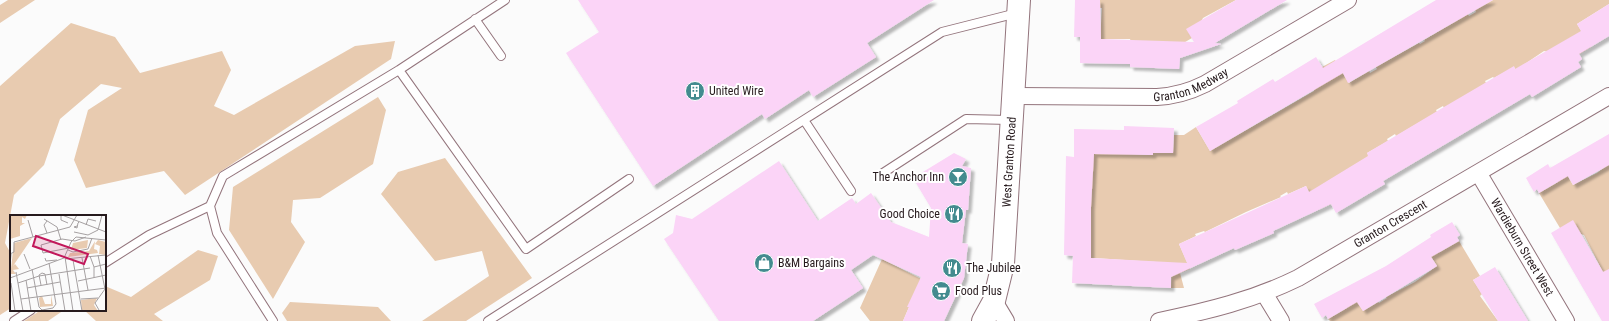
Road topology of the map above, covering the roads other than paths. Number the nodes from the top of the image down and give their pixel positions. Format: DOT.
graph roads {
  1 [pos="505,0"];
  2 [pos="1348,0"];
  3 [pos="1018,6"];
  4 [pos="475,19"];
  5 [pos="501,56"];
  6 [pos="398,70"];
  7 [pos="1013,96"];
  8 [pos="1609,96"];
  9 [pos="804,120"];
  10 [pos="1011,120"];
  11 [pos="883,173"];
  12 [pos="1479,174"];
  13 [pos="629,179"];
  14 [pos="851,191"];
  15 [pos="210,206"];
  16 [pos="106,262"];
  17 [pos="1264,293"];
  18 [pos="994,301"];
  19 [pos="29,311"];
  20 [pos="14,321"];
  21 [pos="273,321"];
  22 [pos="488,321"];
  23 [pos="983,321"];
  24 [pos="1006,321"];
  25 [pos="1159,321"];
  26 [pos="1281,321"];
  27 [pos="1566,321"];
  1 -- 4 [label="lane"];
  2 -- 7 [label="street, Granton Medway"];
  3 -- 7 [label="street, West Granton Road"];
  3 -- 9 [label="lane"];
  4 -- 5 [label="lane"];
  4 -- 6 [label="lane"];
  6 -- 13 [label="lane"];
  6 -- 15 [label="lane"];
  7 -- 10 [label="street, West Granton Road"];
  8 -- 12 [label="street, Granton Crescent"];
  9 -- 14 [label="lane"];
  9 -- 22 [label="lane"];
  10 -- 11 [label="lane"];
  10 -- 18 [label="street, West Granton Road"];
  12 -- 17 [label="street, Granton Crescent"];
  12 -- 27 [label="street, Wardieburn Street West"];
  15 -- 16 [label="lane"];
  15 -- 21 [label="lane"];
  17 -- 25 [label="street, Granton Crescent"];
  17 -- 26 [label="street"];
  18 -- 23 [label="street, West Granton Road"];
  18 -- 24 [label="street"];
  19 -- 20 [label="lane"];
}
